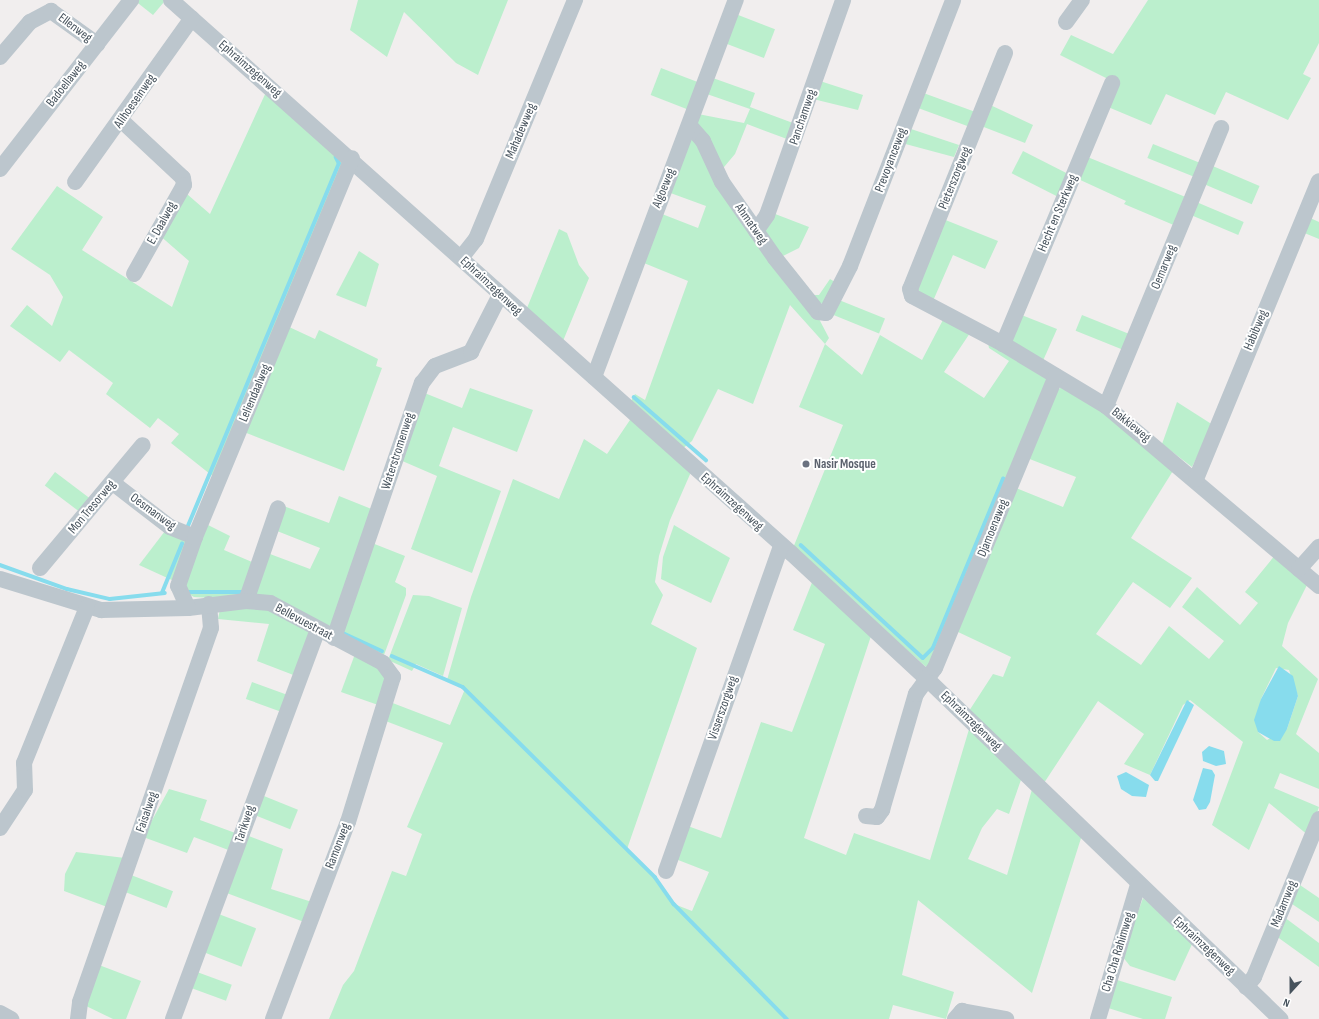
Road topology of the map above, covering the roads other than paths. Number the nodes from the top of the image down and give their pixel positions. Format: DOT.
graph roads {
  1 [pos="131,0"];
  2 [pos="171,0"];
  3 [pos="575,0"];
  4 [pos="736,0"];
  5 [pos="843,0"];
  6 [pos="953,0"];
  7 [pos="1082,0"];
  8 [pos="192,18"];
  9 [pos="1066,22"];
  10 [pos="97,44"];
  11 [pos="1005,53"];
  12 [pos="0,57"];
  13 [pos="1112,83"];
  14 [pos="122,121"];
  15 [pos="690,126"];
  16 [pos="1221,128"];
  17 [pos="352,158"];
  18 [pos="0,169"];
  19 [pos="1319,181"];
  20 [pos="75,182"];
  21 [pos="756,231"];
  22 [pos="461,258"];
  23 [pos="134,274"];
  24 [pos="500,295"];
  25 [pos="918,299"];
  26 [pos="822,314"];
  27 [pos="1003,344"];
  28 [pos="1056,376"];
  29 [pos="594,377"];
  30 [pos="1106,406"];
  31 [pos="143,445"];
  32 [pos="1196,479"];
  33 [pos="113,483"];
  34 [pos="278,508"];
  35 [pos="194,537"];
  36 [pos="781,546"];
  37 [pos="1319,547"];
  38 [pos="40,568"];
  39 [pos="1299,569"];
  40 [pos="0,580"];
  41 [pos="1319,586"];
  42 [pos="246,601"];
  43 [pos="209,604"];
  44 [pos="86,606"];
  45 [pos="188,608"];
  46 [pos="318,630"];
  47 [pos="334,638"];
  48 [pos="391,671"];
  49 [pos="926,678"];
  50 [pos="866,816"];
  51 [pos="1319,819"];
  52 [pos="0,828"];
  53 [pos="666,871"];
  54 [pos="1138,885"];
  55 [pos="1246,987"];
  56 [pos="0,1013"];
  57 [pos="11,1019"];
  58 [pos="78,1019"];
  59 [pos="173,1019"];
  60 [pos="273,1019"];
  61 [pos="955,1019"];
  62 [pos="1006,1019"];
  63 [pos="1098,1019"];
  64 [pos="1280,1019"];
  1 -- 10 [label="street, Badoellaweg"];
  2 -- 8 [label="street, Ephraimzegenweg"];
  3 -- 22 [label="street, Mahadewweg"];
  4 -- 15 [label="street, Algoeweg"];
  5 -- 21 [label="street, Panchamweg"];
  6 -- 26 [label="street, Prevoyanceweg"];
  7 -- 9 [label="street"];
  8 -- 14 [label="street, Alihoeseinweg"];
  8 -- 17 [label="street, Ephraimzegenweg"];
  10 -- 12 [label="street, Ellenweg"];
  10 -- 18 [label="street, Badoellaweg"];
  11 -- 25 [label="street, Pieterszorgweg"];
  13 -- 27 [label="street, Hecht en Sterkweg"];
  14 -- 20 [label="street, Alihoeseinweg"];
  14 -- 23 [label="street, E. Daalweg"];
  15 -- 21 [label="street, Ahmatweg"];
  15 -- 29 [label="street, Algoeweg"];
  16 -- 30 [label="street, Oemarweg"];
  17 -- 22 [label="street, Ephraimzegenweg"];
  17 -- 35 [label="street, Leliendaalweg"];
  19 -- 32 [label="street, Habibweg"];
  21 -- 26 [label="street, Ahmatweg"];
  22 -- 24 [label="street, Ephraimzegenweg"];
  24 -- 29 [label="street, Ephraimzegenweg"];
  24 -- 47 [label="street, Waterstromenweg"];
  25 -- 27 [label="street, Bakkieweg"];
  27 -- 28 [label="street, Bakkieweg"];
  28 -- 30 [label="street, Bakkieweg"];
  28 -- 49 [label="street, Djamoenaweg"];
  29 -- 36 [label="street, Ephraimzegenweg"];
  30 -- 32 [label="street, Bakkieweg"];
  31 -- 33 [label="street, Mon Tresorweg"];
  32 -- 39 [label="street, Bakkieweg"];
  33 -- 35 [label="street, Oesmanweg"];
  33 -- 38 [label="street, Mon Tresorweg"];
  34 -- 42 [label="street"];
  35 -- 45 [label="street, Leliendaalweg"];
  36 -- 49 [label="street, Ephraimzegenweg"];
  36 -- 53 [label="street, Visserszorgweg"];
  37 -- 39 [label="street"];
  39 -- 41 [label="street, Bakkieweg"];
  40 -- 44 [label="street"];
  42 -- 43 [label="street, Bellevuestraat"];
  42 -- 46 [label="street, Bellevuestraat"];
  43 -- 45 [label="street"];
  43 -- 58 [label="street, Faisalweg"];
  44 -- 45 [label="street"];
  44 -- 52 [label="street"];
  46 -- 47 [label="street, Bellevuestraat"];
  46 -- 59 [label="street, Tarikweg"];
  47 -- 48 [label="street, Bellevuestraat"];
  48 -- 60 [label="street, Ramonweg"];
  49 -- 50 [label="street, Djamoenaweg"];
  49 -- 54 [label="street, Ephraimzegenweg"];
  51 -- 55 [label="street, Madamweg"];
  54 -- 55 [label="street, Ephraimzegenweg"];
  54 -- 63 [label="street, Cha Cha Rahimweg"];
  55 -- 64 [label="street, Ephraimzegenweg"];
  56 -- 57 [label="street"];
  61 -- 62 [label="street"];
}
